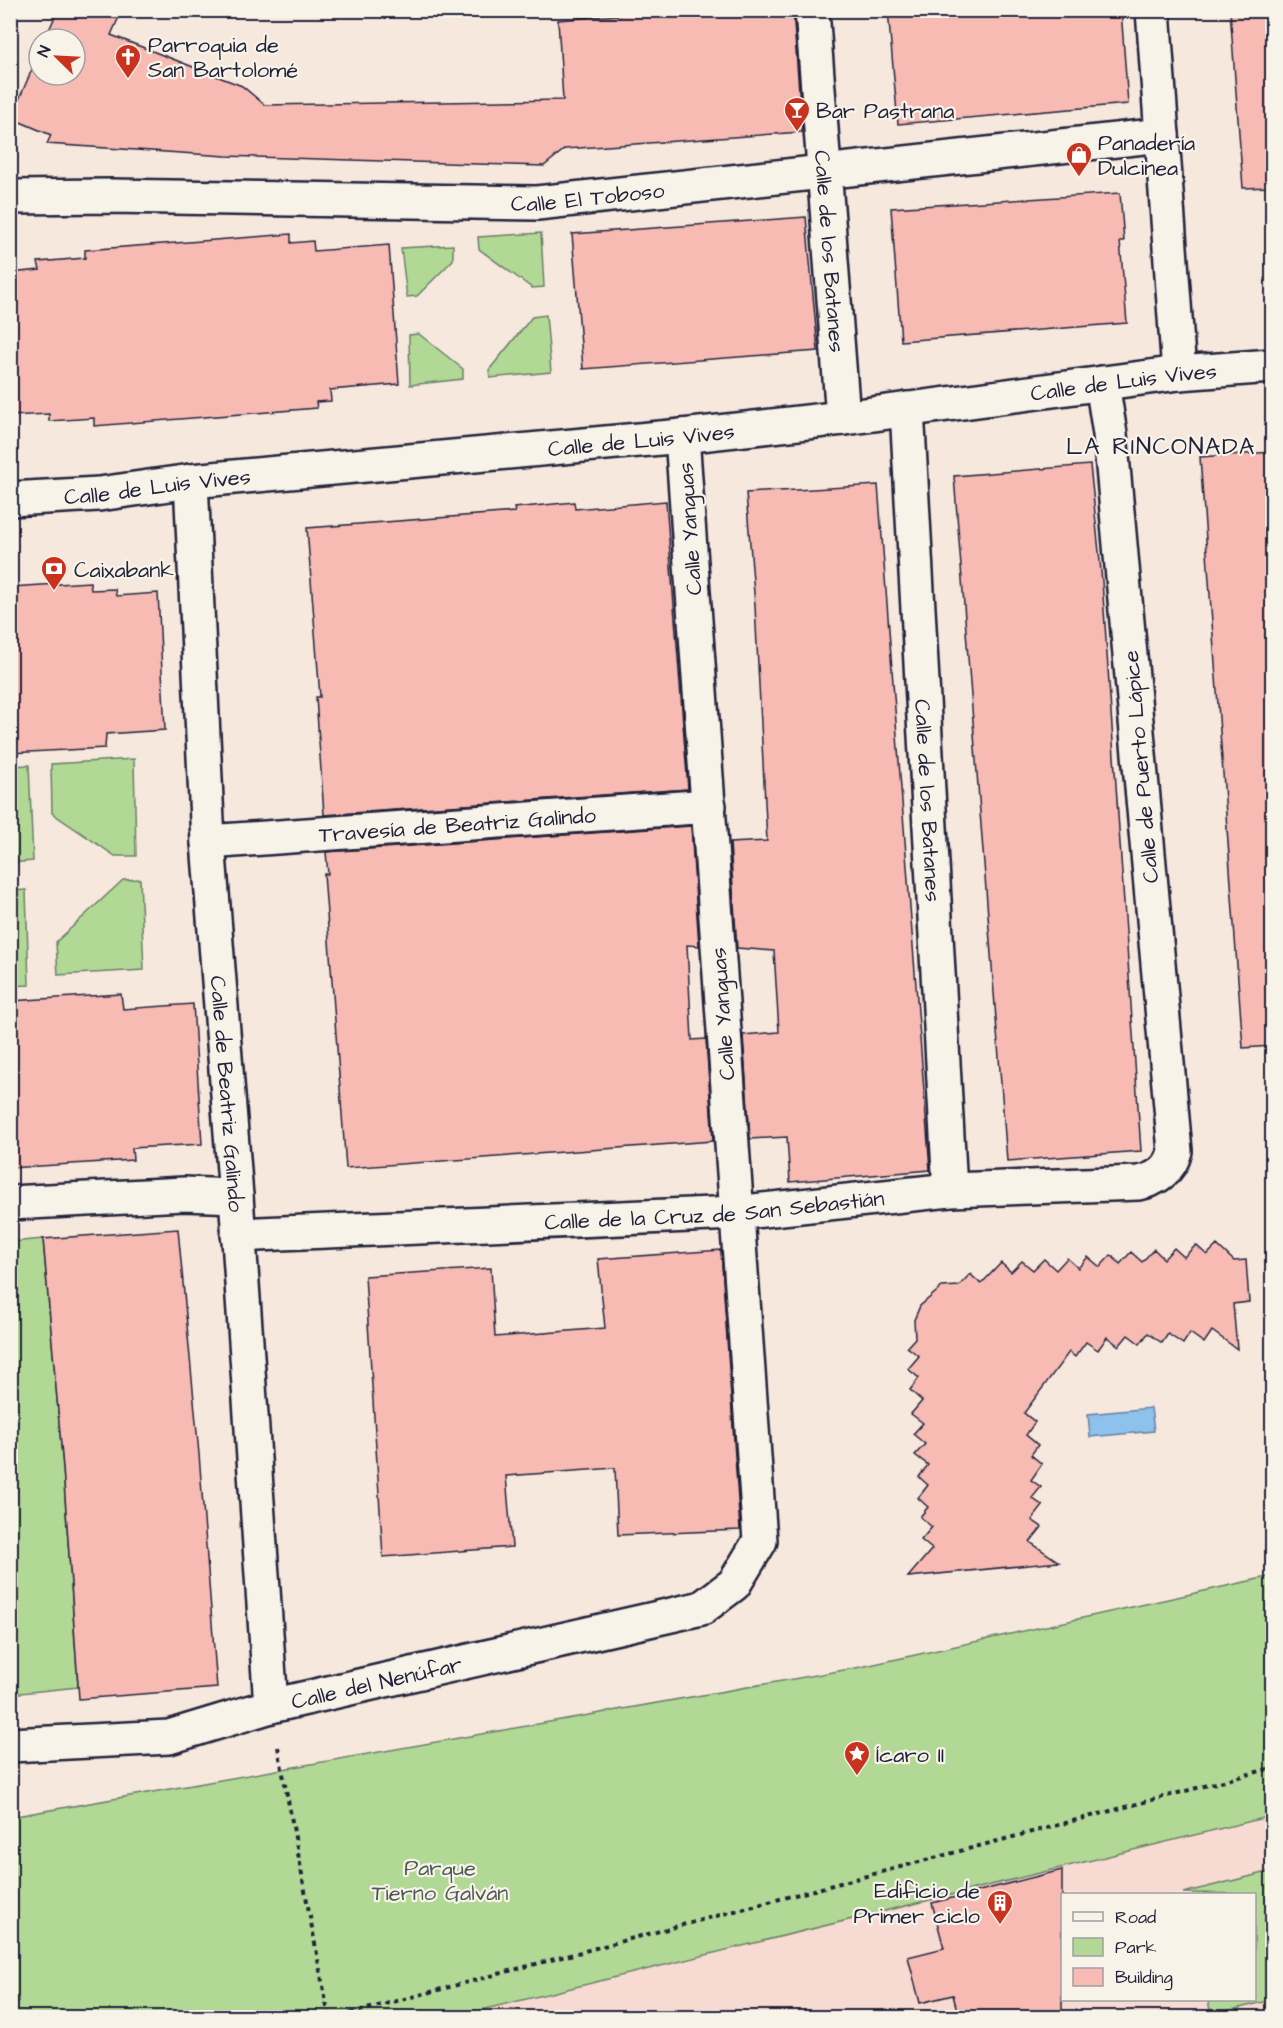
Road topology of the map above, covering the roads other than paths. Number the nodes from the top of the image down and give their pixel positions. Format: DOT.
graph roads {
  1 [pos="812,10"];
  2 [pos="1153,10"];
  3 [pos="1162,135"];
  4 [pos="823,173"];
  5 [pos="10,197"];
  6 [pos="1272,366"];
  7 [pos="1179,373"];
  8 [pos="1102,383"];
  9 [pos="907,409"];
  10 [pos="843,418"];
  11 [pos="682,436"];
  12 [pos="191,481"];
  13 [pos="10,499"];
  14 [pos="709,806"];
  15 [pos="207,842"];
  16 [pos="1175,1151"];
  17 [pos="950,1190"];
  18 [pos="236,1196"];
  19 [pos="10,1203"];
  20 [pos="735,1212"];
  21 [pos="238,1235"];
  22 [pos="734,1584"];
  23 [pos="271,1706"];
  24 [pos="10,1745"];
  1 -- 4 [label="street, Calle de los Batanes"];
  2 -- 3 [label="street"];
  3 -- 4 [label="street, Calle El Toboso"];
  3 -- 7 [label="street"];
  4 -- 5 [label="street, Calle El Toboso"];
  4 -- 10 [label="street, Calle de los Batanes"];
  6 -- 7 [label="street, Calle de Luis Vives"];
  7 -- 8 [label="street, Calle de Luis Vives"];
  8 -- 9 [label="street, Calle de Luis Vives"];
  8 -- 16 [label="street, Calle de Puerto Lápice"];
  9 -- 10 [label="street, Calle de Luis Vives"];
  9 -- 17 [label="street, Calle de los Batanes"];
  10 -- 11 [label="street, Calle de Luis Vives"];
  11 -- 12 [label="street, Calle de Luis Vives"];
  11 -- 14 [label="street, Calle Yanguas"];
  12 -- 13 [label="street, Calle de Luis Vives"];
  12 -- 15 [label="street, Calle de Beatriz Galindo"];
  14 -- 15 [label="street, Travesía de Beatriz Galindo"];
  14 -- 20 [label="street, Calle Yanguas"];
  15 -- 18 [label="street, Calle de Beatriz Galindo"];
  16 -- 17 [label="street, Calle de la Cruz de San Sebastián"];
  17 -- 20 [label="street, Calle de la Cruz de San Sebastián"];
  18 -- 19 [label="street"];
  18 -- 21 [label="street, Calle de Beatriz Galindo"];
  20 -- 21 [label="street, Calle de la Cruz de San Sebastián"];
  20 -- 22 [label="street, Calle Yanguas"];
  21 -- 23 [label="street, Calle de Beatriz Galindo"];
  22 -- 23 [label="street, Calle del Nenúfar"];
  23 -- 24 [label="street, Calle del Nenúfar"];
}
